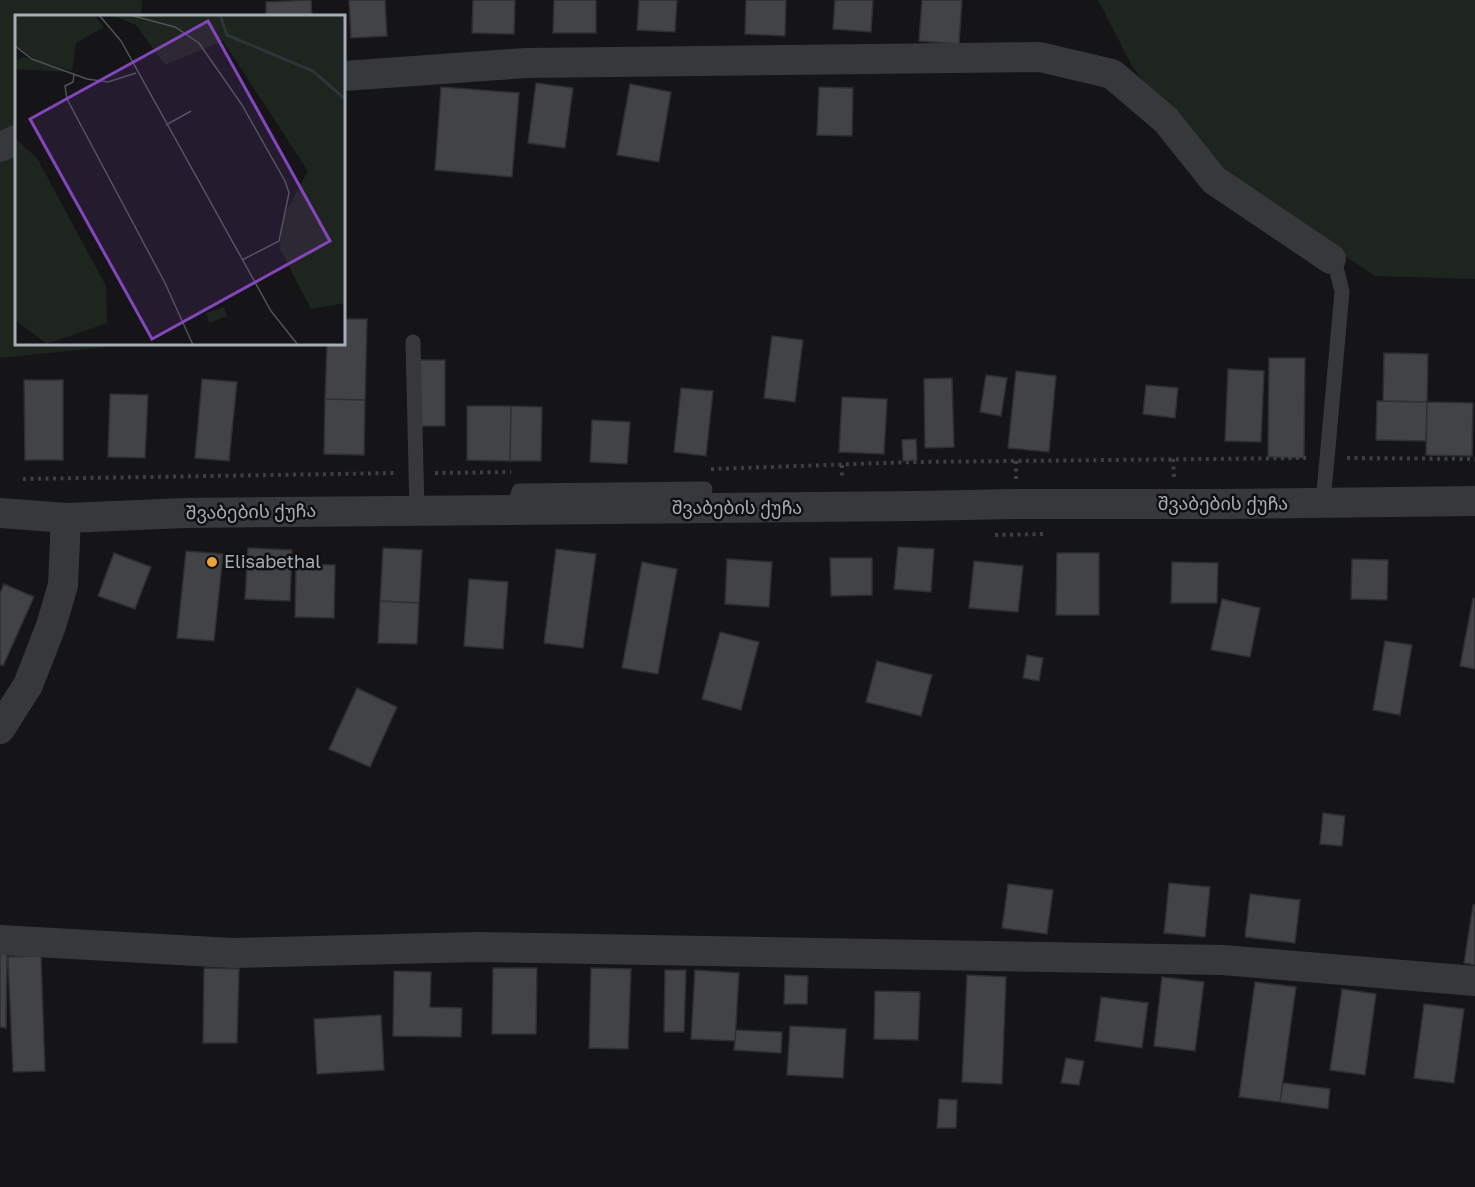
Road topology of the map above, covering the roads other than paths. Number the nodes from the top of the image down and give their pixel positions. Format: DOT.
graph roads {
  1 [pos="345,76"];
  2 [pos="15,140"];
  3 [pos="0,147"];
  4 [pos="1331,259"];
  5 [pos="413,342"];
  6 [pos="705,489"];
  7 [pos="1475,501"];
  8 [pos="1323,503"];
  9 [pos="514,510"];
  10 [pos="417,511"];
  11 [pos="0,513"];
  12 [pos="66,518"];
  13 [pos="0,729"];
  14 [pos="0,940"];
  15 [pos="1475,981"];
  1 -- 4 [label="street"];
  2 -- 3 [label="street"];
  4 -- 8 [label="lane"];
  5 -- 10 [label="lane"];
  6 -- 9 [label="lane"];
  7 -- 8 [label="street, შვაბების ქუჩა"];
  8 -- 9 [label="street, შვაბების ქუჩა"];
  9 -- 10 [label="street, შვაბების ქუჩა"];
  10 -- 12 [label="street, შვაბების ქუჩა"];
  11 -- 12 [label="street, შვაბების ქუჩა"];
  12 -- 13 [label="street"];
  14 -- 15 [label="street"];
}
